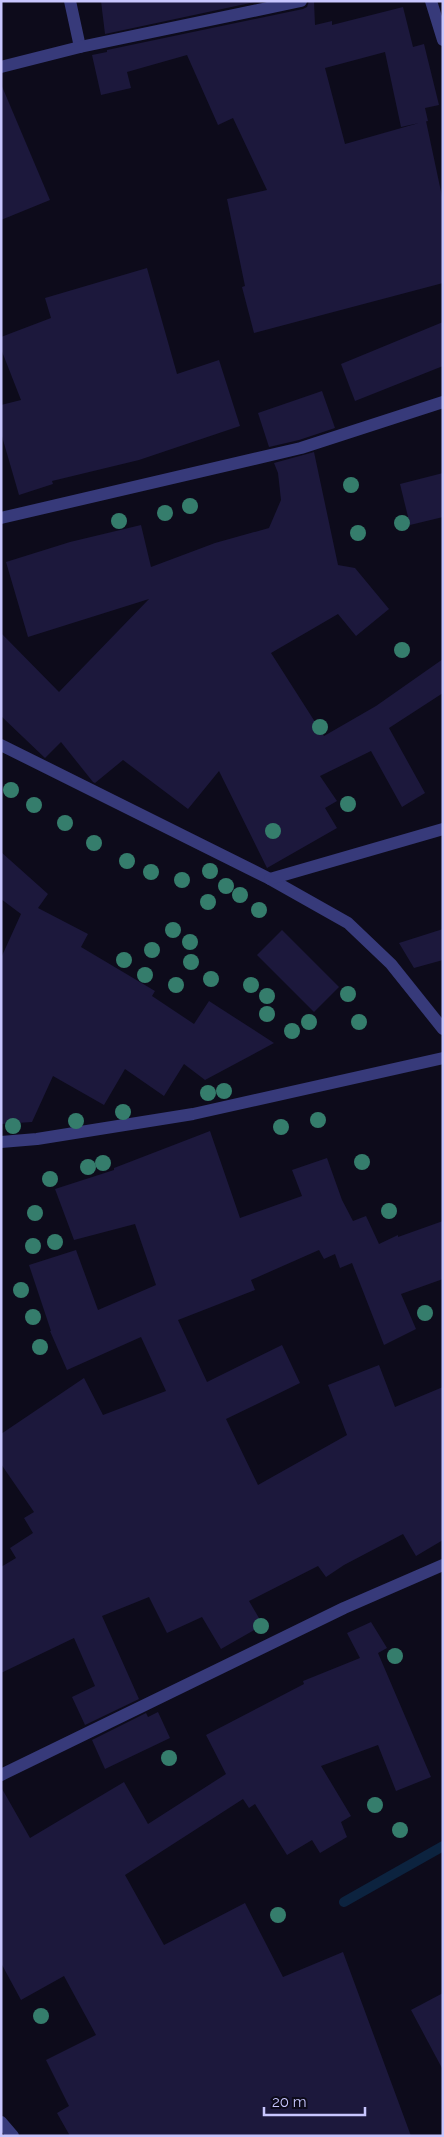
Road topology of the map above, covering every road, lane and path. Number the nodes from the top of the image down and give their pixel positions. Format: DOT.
graph roads {
  1 [pos="70,1"];
  2 [pos="302,1"];
  3 [pos="431,1"];
  4 [pos="443,40"];
  5 [pos="80,47"];
  6 [pos="1,67"];
  7 [pos="443,402"];
  8 [pos="1,518"];
  9 [pos="1,745"];
  10 [pos="443,830"];
  11 [pos="270,879"];
  12 [pos="443,1029"];
  13 [pos="443,1058"];
  14 [pos="1,1142"];
  15 [pos="443,1565"];
  16 [pos="1,1775"];
  17 [pos="1,2122"];
  18 [pos="14,2136"];
  1 -- 5 [label="street"];
  2 -- 5 [label="street"];
  3 -- 4 [label="street"];
  5 -- 6 [label="street"];
  7 -- 8 [label="street"];
  9 -- 11 [label="street"];
  10 -- 11 [label="street"];
  11 -- 12 [label="street"];
  13 -- 14 [label="street"];
  15 -- 16 [label="street"];
  17 -- 18 [label="street"];
}
